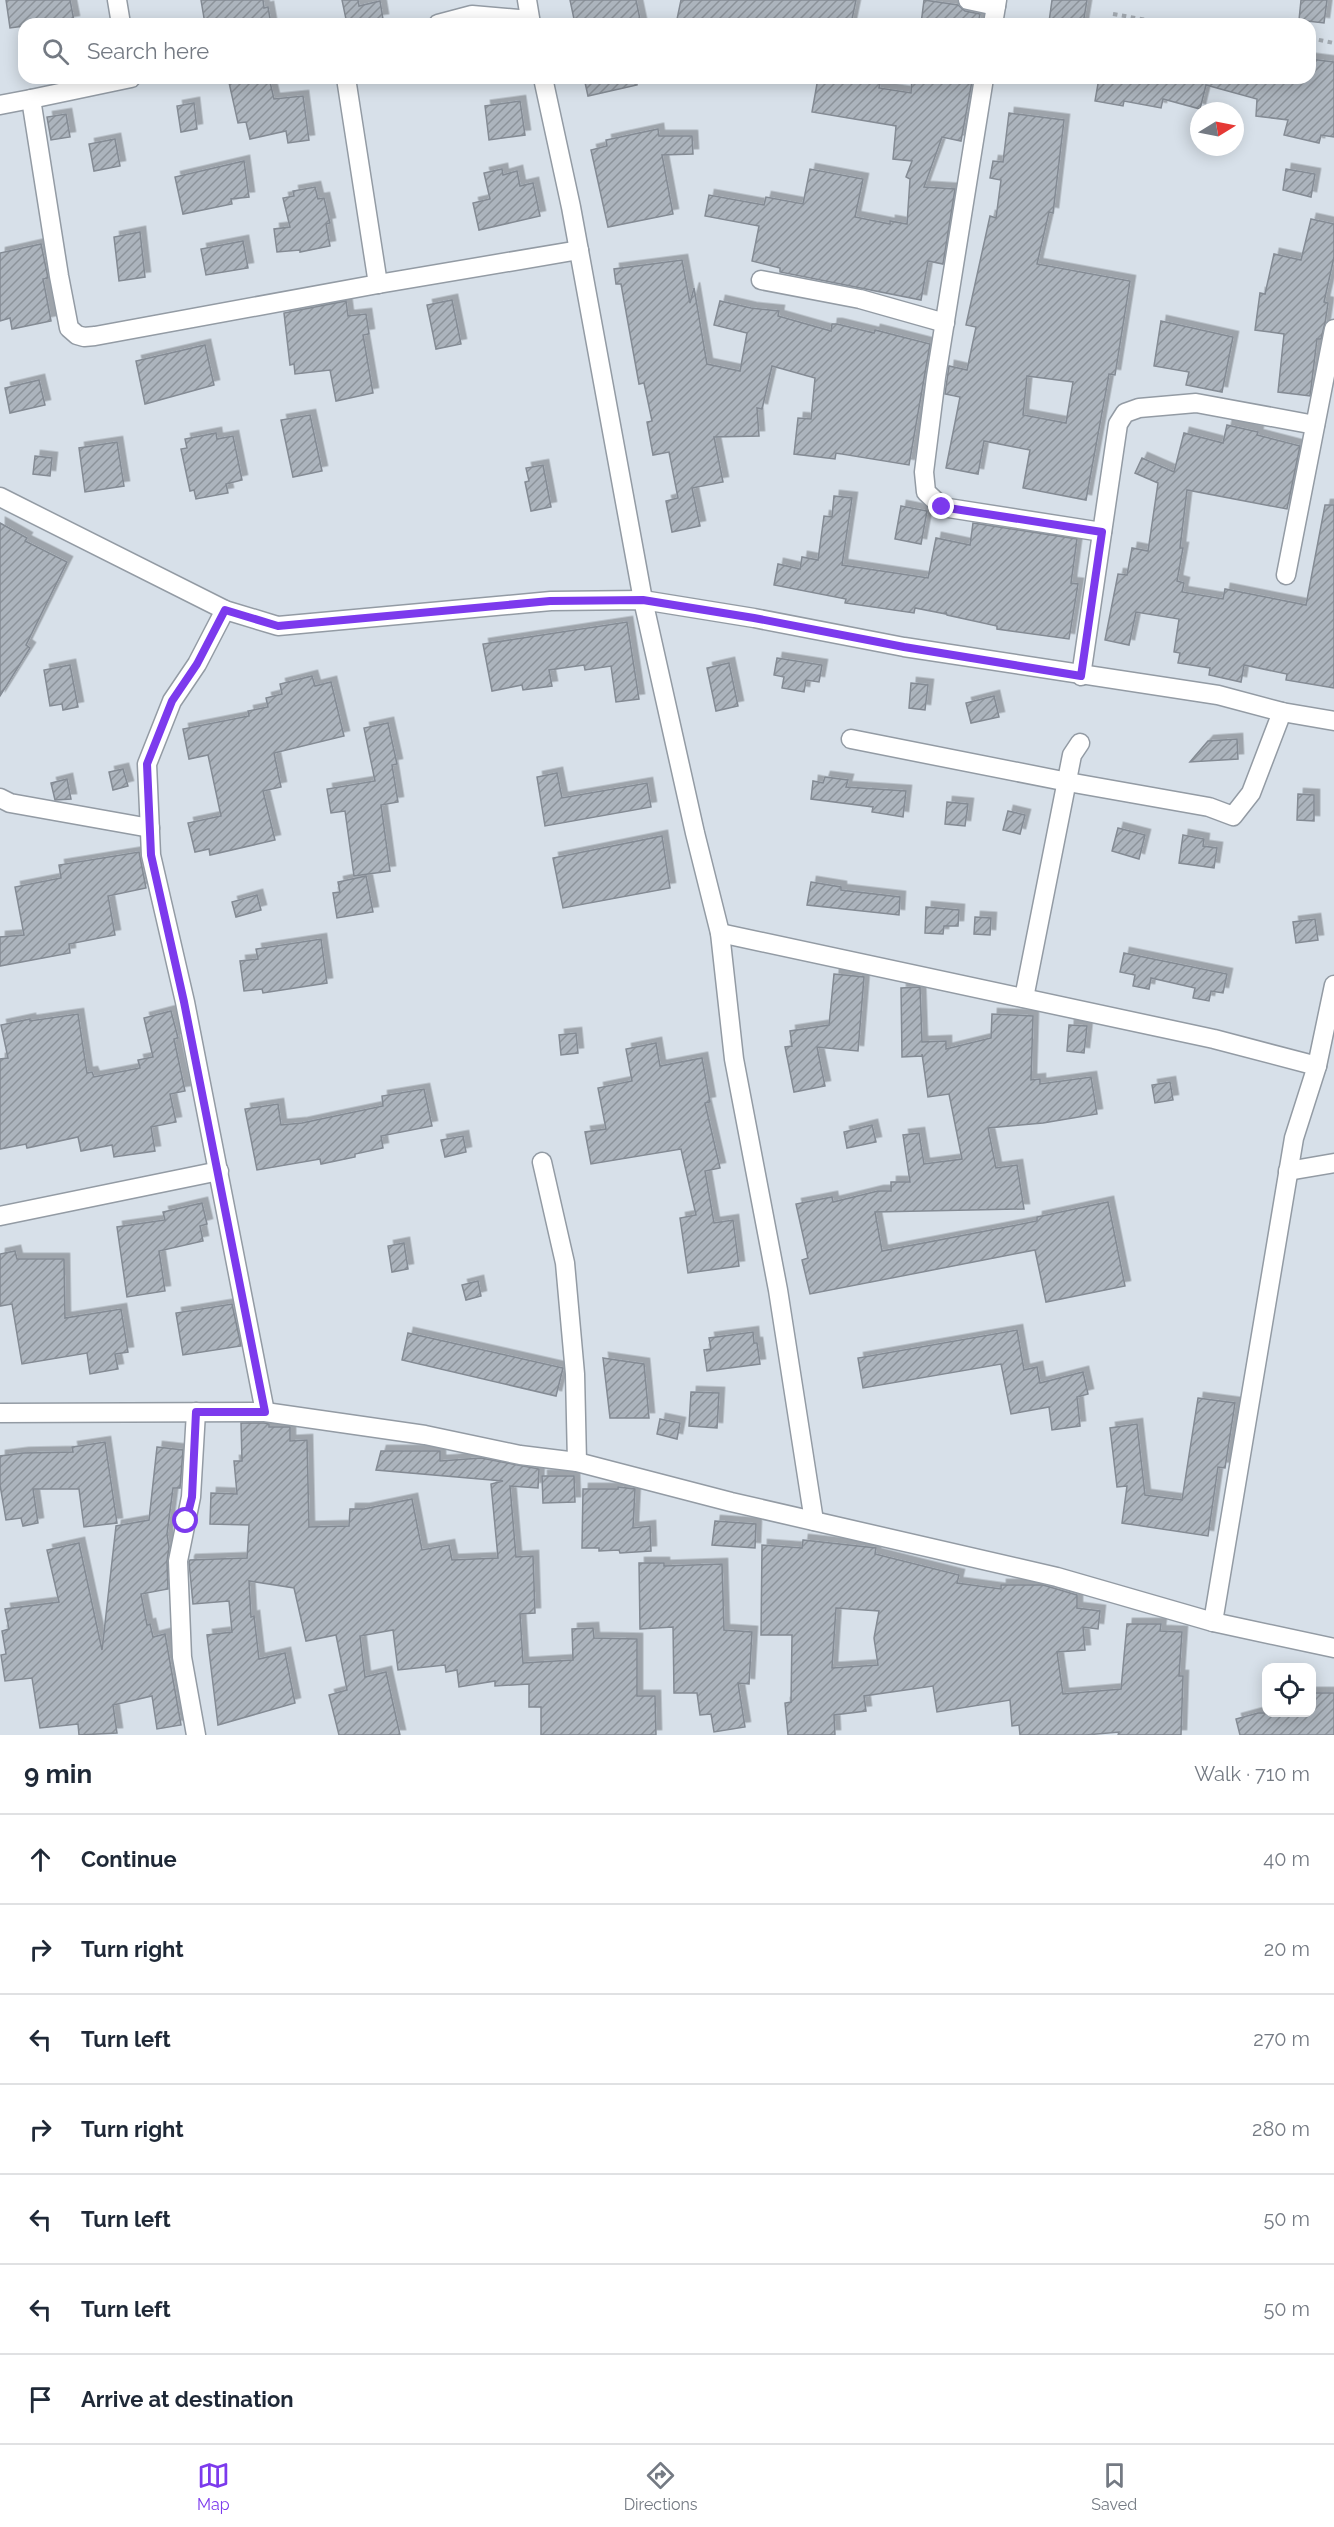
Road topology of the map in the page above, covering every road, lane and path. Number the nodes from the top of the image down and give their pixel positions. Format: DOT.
graph roads {
  1 [pos="117,0"];
  2 [pos="526,0"];
  3 [pos="968,0"];
  4 [pos="995,10"];
  5 [pos="1113,14"];
  6 [pos="120,18"];
  7 [pos="461,18"];
  8 [pos="497,18"];
  9 [pos="530,18"];
  10 [pos="1136,18"];
  11 [pos="1316,39"];
  12 [pos="1334,43"];
  13 [pos="102,84"];
  14 [pos="347,84"];
  15 [pos="544,84"];
  16 [pos="983,84"];
  17 [pos="31,99"];
  18 [pos="0,105"];
  19 [pos="579,250"];
  20 [pos="761,279"];
  21 [pos="378,284"];
  22 [pos="945,323"];
  23 [pos="1334,329"];
  24 [pos="1315,425"];
  25 [pos="0,497"];
  26 [pos="1102,532"];
  27 [pos="1286,575"];
  28 [pos="643,600"];
  29 [pos="225,610"];
  30 [pos="1081,676"];
  31 [pos="1282,712"];
  32 [pos="1334,721"];
  33 [pos="851,738"];
  34 [pos="1080,743"];
  35 [pos="1068,782"];
  36 [pos="0,798"];
  37 [pos="150,828"];
  38 [pos="720,933"];
  39 [pos="1334,985"];
  40 [pos="1024,998"];
  41 [pos="1317,1066"];
  42 [pos="542,1162"];
  43 [pos="1334,1163"];
  44 [pos="219,1171"];
  45 [pos="1288,1171"];
  46 [pos="0,1216"];
  47 [pos="196,1412"];
  48 [pos="265,1412"];
  49 [pos="0,1413"];
  50 [pos="577,1462"];
  51 [pos="814,1521"];
  52 [pos="1213,1622"];
  53 [pos="1334,1648"];
  54 [pos="196,1735"];
  1 -- 6 [label="street"];
  2 -- 9 [label="street"];
  3 -- 4 [label="street"];
  5 -- 10 [label="path"];
  7 -- 8 [label="street"];
  11 -- 12 [label="path"];
  13 -- 17 [label="street"];
  14 -- 21 [label="street"];
  15 -- 19 [label="street"];
  16 -- 22 [label="street"];
  17 -- 18 [label="street"];
  17 -- 21 [label="street"];
  19 -- 21 [label="street"];
  19 -- 28 [label="street"];
  20 -- 22 [label="street"];
  22 -- 26 [label="street"];
  23 -- 24 [label="street"];
  24 -- 26 [label="street"];
  24 -- 27 [label="street"];
  25 -- 29 [label="street"];
  26 -- 30 [label="street"];
  28 -- 29 [label="street"];
  28 -- 30 [label="street"];
  28 -- 38 [label="street"];
  29 -- 37 [label="street"];
  30 -- 31 [label="street"];
  31 -- 32 [label="street"];
  31 -- 35 [label="street"];
  33 -- 35 [label="street"];
  34 -- 35 [label="street"];
  35 -- 40 [label="street"];
  36 -- 37 [label="street"];
  37 -- 44 [label="street"];
  38 -- 40 [label="street"];
  38 -- 51 [label="street"];
  39 -- 41 [label="street"];
  40 -- 41 [label="street"];
  41 -- 45 [label="street"];
  42 -- 50 [label="street"];
  43 -- 45 [label="street"];
  44 -- 46 [label="street"];
  44 -- 48 [label="street"];
  45 -- 52 [label="street"];
  47 -- 48 [label="street"];
  47 -- 49 [label="street"];
  47 -- 54 [label="street"];
  48 -- 50 [label="street"];
  50 -- 51 [label="street"];
  51 -- 52 [label="street"];
  52 -- 53 [label="street"];
}
